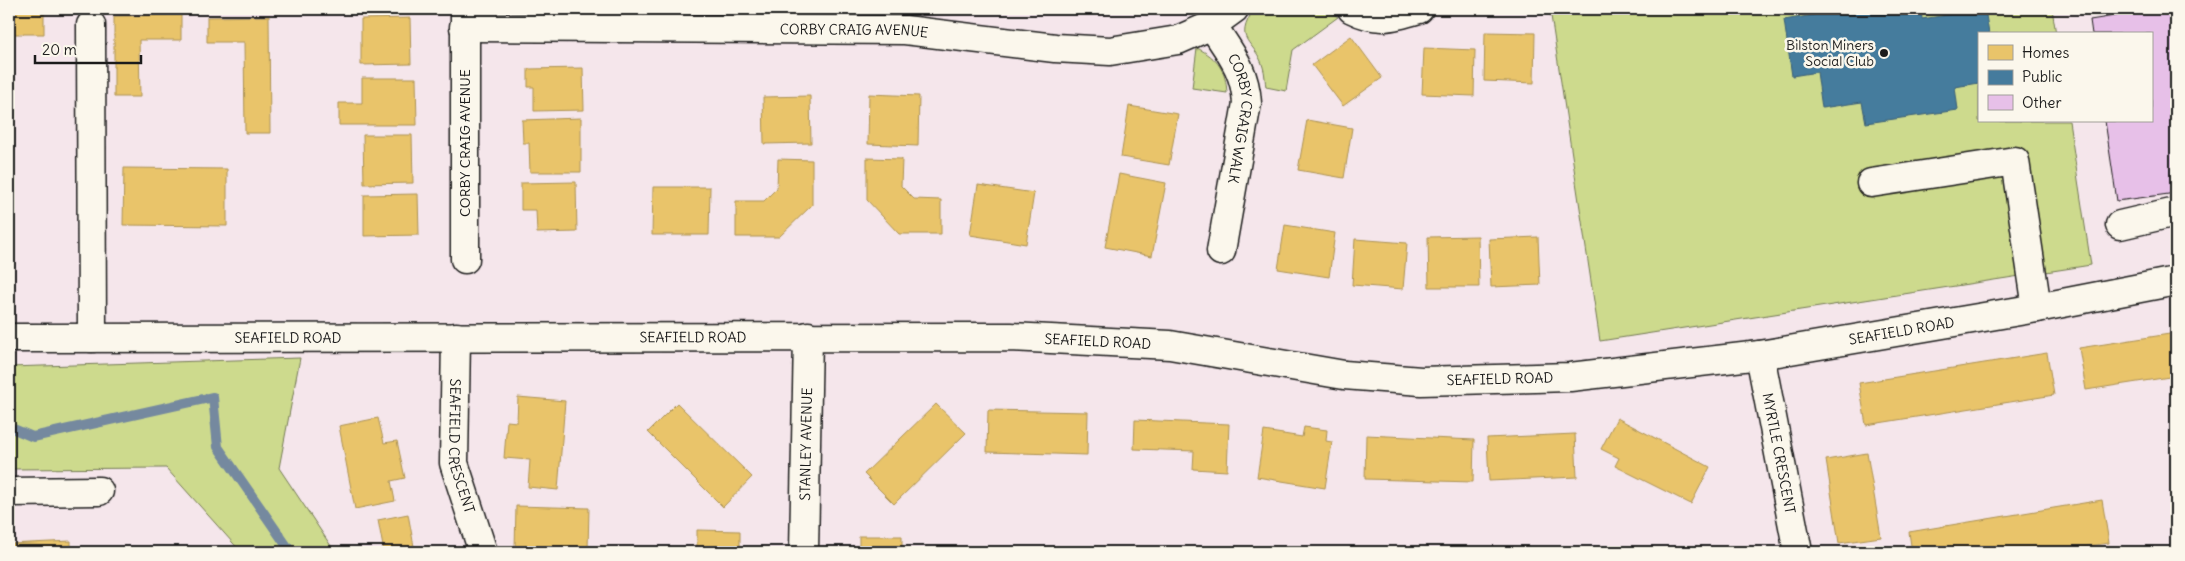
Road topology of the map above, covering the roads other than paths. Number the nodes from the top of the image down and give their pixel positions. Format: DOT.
graph roads {
  1 [pos="1234,9"];
  2 [pos="1352,9"];
  3 [pos="1419,9"];
  4 [pos="465,18"];
  5 [pos="91,25"];
  6 [pos="1212,25"];
  7 [pos="1871,183"];
  8 [pos="2176,212"];
  9 [pos="2120,226"];
  10 [pos="1221,250"];
  11 [pos="465,259"];
  12 [pos="2176,281"];
  13 [pos="2037,308"];
  14 [pos="808,336"];
  15 [pos="456,337"];
  16 [pos="9,338"];
  17 [pos="92,338"];
  18 [pos="1760,355"];
  19 [pos="99,491"];
  20 [pos="9,492"];
  21 [pos="483,552"];
  22 [pos="804,552"];
  23 [pos="1798,552"];
  1 -- 6 [label="street, CORBY CRAIG AVENUE"];
  2 -- 3 [label="street"];
  4 -- 6 [label="street, CORBY CRAIG AVENUE"];
  4 -- 11 [label="street, CORBY CRAIG AVENUE"];
  5 -- 17 [label="street"];
  6 -- 10 [label="street, CORBY CRAIG WALK"];
  7 -- 13 [label="street"];
  8 -- 9 [label="street"];
  12 -- 13 [label="street, SEAFIELD ROAD"];
  13 -- 18 [label="street, SEAFIELD ROAD"];
  14 -- 15 [label="street, SEAFIELD ROAD"];
  14 -- 18 [label="street, SEAFIELD ROAD"];
  14 -- 22 [label="street, STANLEY AVENUE"];
  15 -- 17 [label="street, SEAFIELD ROAD"];
  15 -- 21 [label="street, SEAFIELD CRESCENT"];
  16 -- 17 [label="street, SEAFIELD ROAD"];
  18 -- 23 [label="street, MYRTLE CRESCENT"];
  19 -- 20 [label="street"];
}
